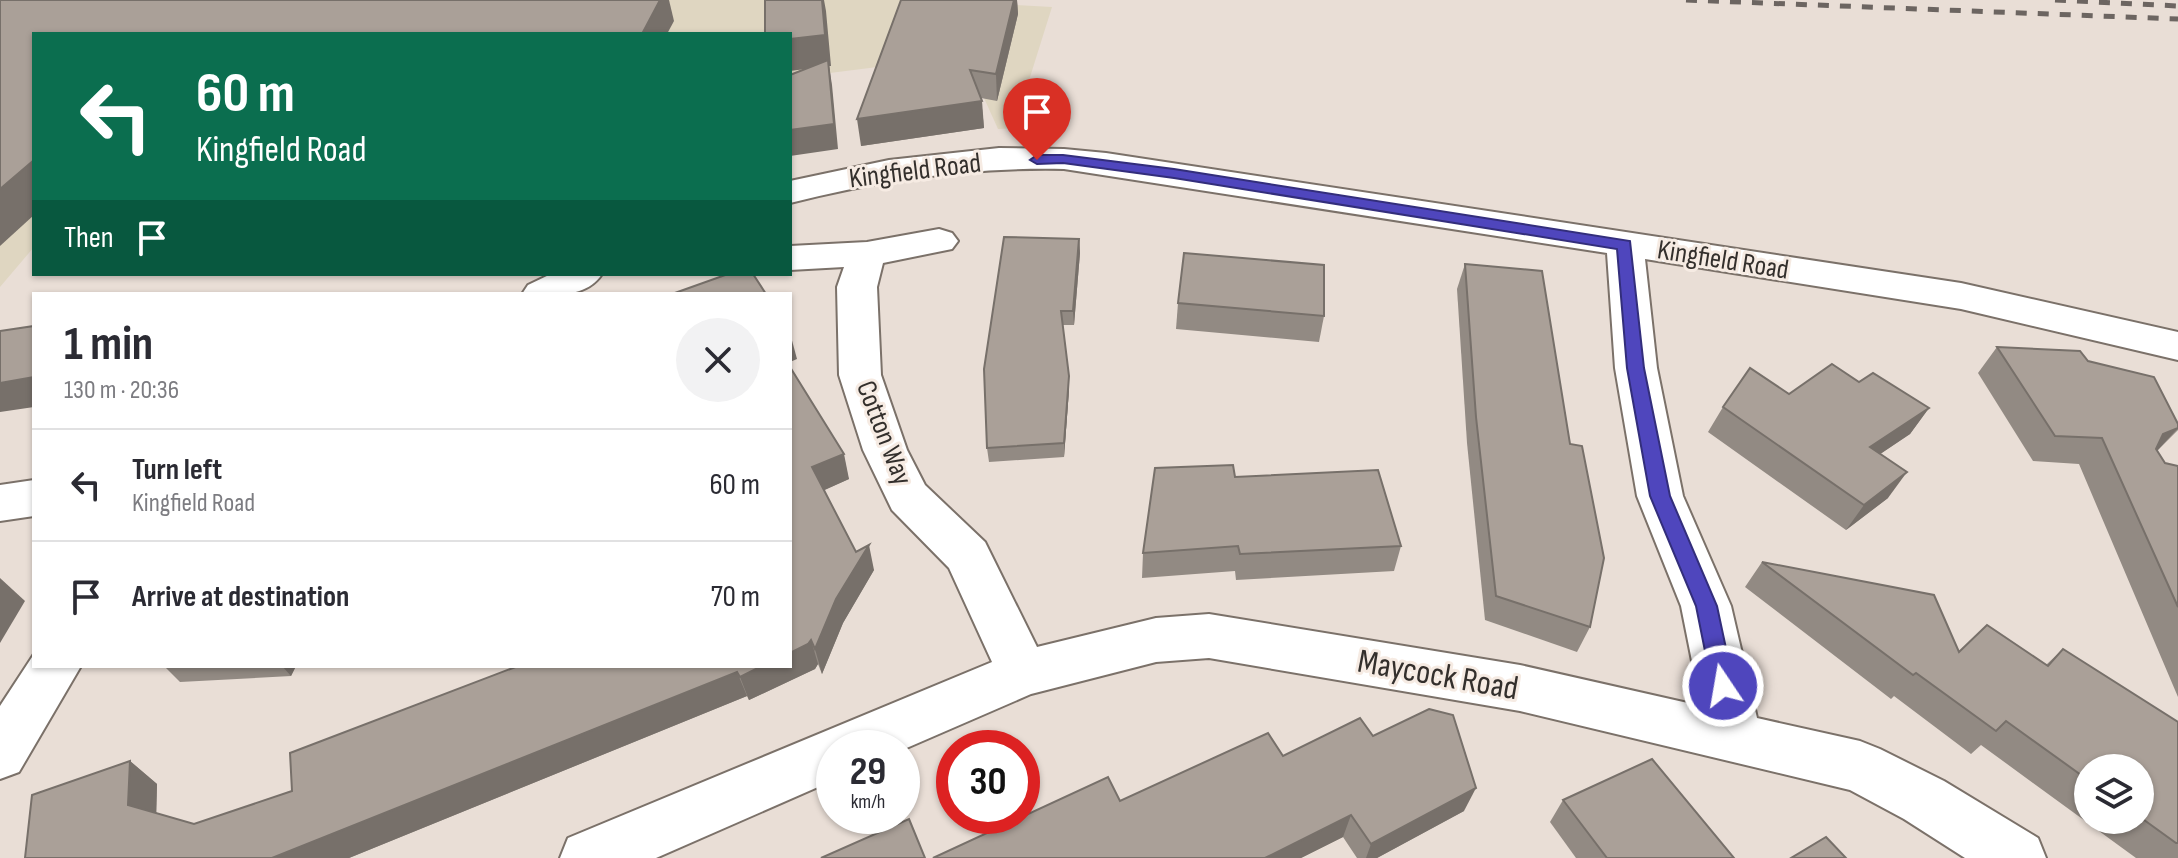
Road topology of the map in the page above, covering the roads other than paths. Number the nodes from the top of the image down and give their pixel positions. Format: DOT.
graph roads {
  1 [pos="792,191"];
  2 [pos="939,241"];
  3 [pos="1625,245"];
  4 [pos="867,254"];
  5 [pos="792,258"];
  6 [pos="579,276"];
  7 [pos="546,292"];
  8 [pos="2178,346"];
  9 [pos="32,498"];
  10 [pos="0,503"];
  11 [pos="54,668"];
  12 [pos="1023,673"];
  13 [pos="889,730"];
  14 [pos="1735,740"];
  15 [pos="0,754"];
  16 [pos="816,762"];
  17 [pos="589,858"];
  18 [pos="2017,858"];
  1 -- 3 [label="street, Kingfield Road"];
  2 -- 4 [label="street"];
  3 -- 8 [label="street, Kingfield Road"];
  3 -- 14 [label="street"];
  4 -- 5 [label="street"];
  4 -- 12 [label="street, Cotton Way"];
  6 -- 7 [label="street"];
  9 -- 10 [label="street"];
  11 -- 15 [label="street"];
  12 -- 13 [label="street, Maycock Road"];
  12 -- 14 [label="street, Maycock Road"];
  14 -- 18 [label="street, Maycock Road"];
  16 -- 17 [label="street"];
}
